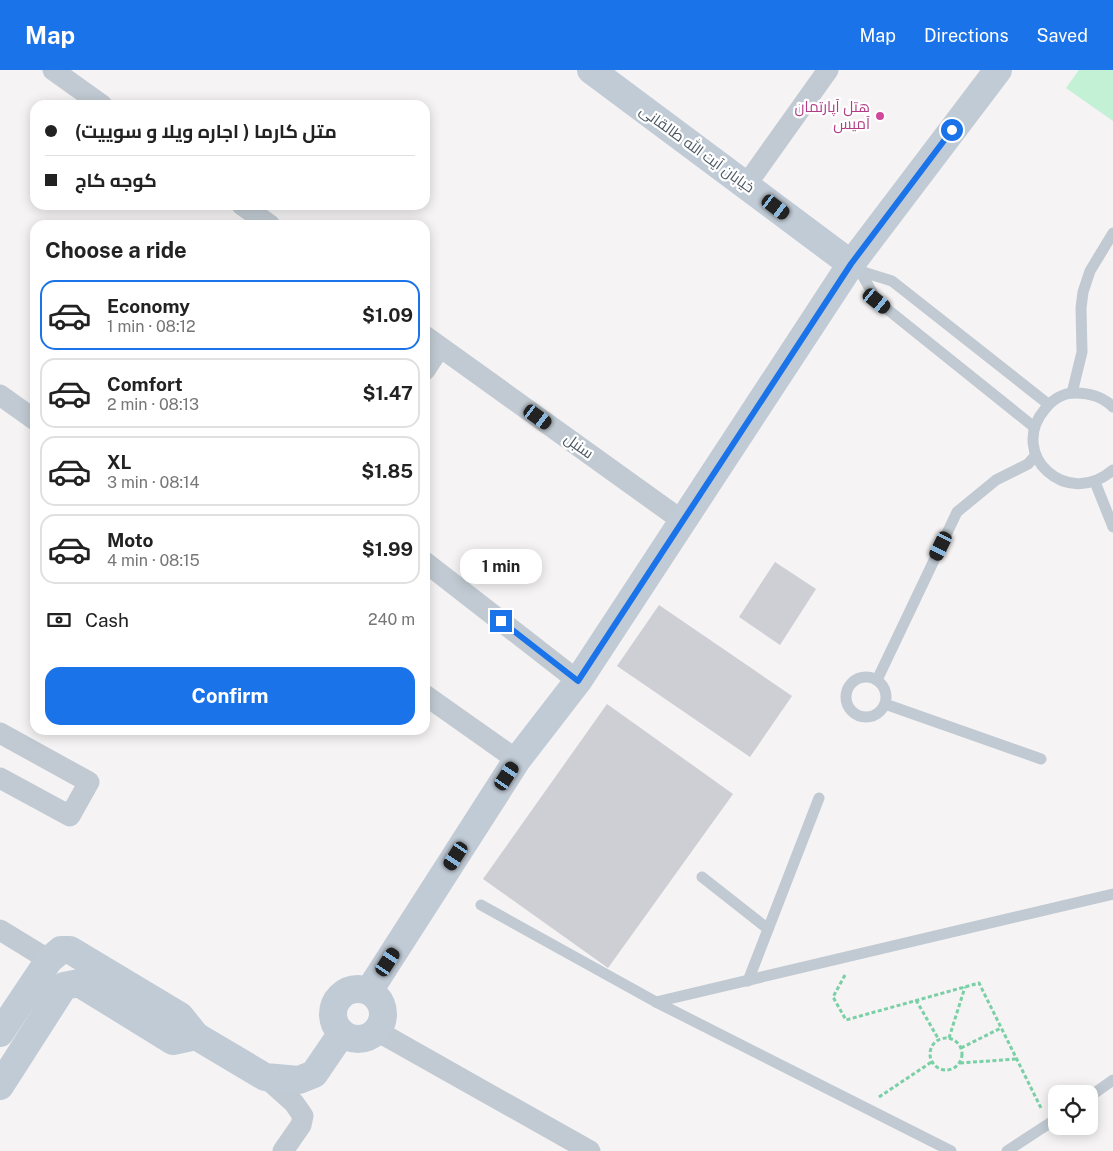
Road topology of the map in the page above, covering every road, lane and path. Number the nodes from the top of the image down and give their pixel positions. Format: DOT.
graph roads {
  1 [pos="53,70"];
  2 [pos="590,70"];
  3 [pos="828,70"];
  4 [pos="998,70"];
  5 [pos="95,100"];
  6 [pos="746,185"];
  7 [pos="249,210"];
  8 [pos="263,220"];
  9 [pos="1113,233"];
  10 [pos="856,267"];
  11 [pos="433,341"];
  12 [pos="1072,393"];
  13 [pos="0,395"];
  14 [pos="1048,404"];
  15 [pos="1113,407"];
  16 [pos="30,416"];
  17 [pos="1034,427"];
  18 [pos="1036,455"];
  19 [pos="1113,470"];
  20 [pos="1095,482"];
  21 [pos="684,522"];
  22 [pos="1113,528"];
  23 [pos="430,566"];
  24 [pos="877,680"];
  25 [pos="578,681"];
  26 [pos="430,699"];
  27 [pos="885,704"];
  28 [pos="0,733"];
  29 [pos="1041,759"];
  30 [pos="517,760"];
  31 [pos="0,778"];
  32 [pos="819,798"];
  33 [pos="702,877"];
  34 [pos="1113,894"];
  35 [pos="481,905"];
  36 [pos="768,928"];
  37 [pos="0,930"];
  38 [pos="854,956"];
  39 [pos="49,960"];
  40 [pos="748,981"];
  41 [pos="965,987"];
  42 [pos="369,991"];
  43 [pos="916,1000"];
  44 [pos="656,1002"];
  45 [pos="1001,1028"];
  46 [pos="377,1030"];
  47 [pos="342,1032"];
  48 [pos="0,1033"];
  49 [pos="196,1036"];
  50 [pos="949,1038"];
  51 [pos="939,1040"];
  52 [pos="961,1048"];
  53 [pos="1016,1059"];
  54 [pos="932,1061"];
  55 [pos="959,1063"];
  56 [pos="265,1078"];
  57 [pos="1113,1080"];
  58 [pos="0,1086"];
  59 [pos="1098,1091"];
  60 [pos="864,1108"];
  61 [pos="1048,1114"];
  62 [pos="1048,1124"];
  63 [pos="283,1151"];
  64 [pos="590,1151"];
  65 [pos="951,1151"];
  66 [pos="1008,1151"];
  1 -- 5 [label="street"];
  2 -- 6 [label="street, خیابان آیت الله طالقانی"];
  3 -- 6 [label="street"];
  4 -- 10 [label="street"];
  6 -- 10 [label="street, خیابان آیت الله طالقانی"];
  7 -- 8 [label="street"];
  9 -- 12 [label="lane"];
  10 -- 14 [label="lane"];
  10 -- 17 [label="lane"];
  10 -- 21 [label="street"];
  11 -- 21 [label="street, سنبل"];
  12 -- 14 [label="lane"];
  12 -- 15 [label="lane"];
  13 -- 16 [label="street"];
  14 -- 17 [label="lane"];
  17 -- 18 [label="lane"];
  18 -- 20 [label="lane"];
  18 -- 24 [label="lane"];
  19 -- 20 [label="lane"];
  20 -- 22 [label="lane"];
  21 -- 25 [label="street"];
  23 -- 25 [label="street"];
  24 -- 27 [label="lane"];
  24 -- 27 [label="lane"];
  25 -- 30 [label="street"];
  26 -- 30 [label="street"];
  27 -- 29 [label="lane"];
  28 -- 31 [label="street"];
  30 -- 42 [label="street"];
  32 -- 36 [label="lane"];
  33 -- 36 [label="lane"];
  34 -- 38 [label="lane"];
  35 -- 44 [label="lane"];
  36 -- 40 [label="lane"];
  37 -- 39 [label="street"];
  38 -- 40 [label="lane"];
  38 -- 43 [label="path"];
  39 -- 48 [label="street"];
  39 -- 49 [label="street"];
  40 -- 44 [label="lane"];
  41 -- 43 [label="path"];
  41 -- 45 [label="path"];
  41 -- 50 [label="path"];
  42 -- 46 [label="street"];
  42 -- 47 [label="street"];
  43 -- 51 [label="path"];
  44 -- 60 [label="lane"];
  45 -- 52 [label="path"];
  45 -- 53 [label="path"];
  46 -- 47 [label="street"];
  46 -- 64 [label="street"];
  47 -- 56 [label="street"];
  49 -- 56 [label="street"];
  49 -- 58 [label="street"];
  50 -- 51 [label="path"];
  50 -- 52 [label="path"];
  51 -- 54 [label="path"];
  52 -- 55 [label="path"];
  53 -- 55 [label="path"];
  53 -- 61 [label="path"];
  54 -- 55 [label="path"];
  54 -- 60 [label="path"];
  56 -- 63 [label="street"];
  57 -- 59 [label="lane"];
  60 -- 65 [label="lane"];
  62 -- 66 [label="lane"];
}
